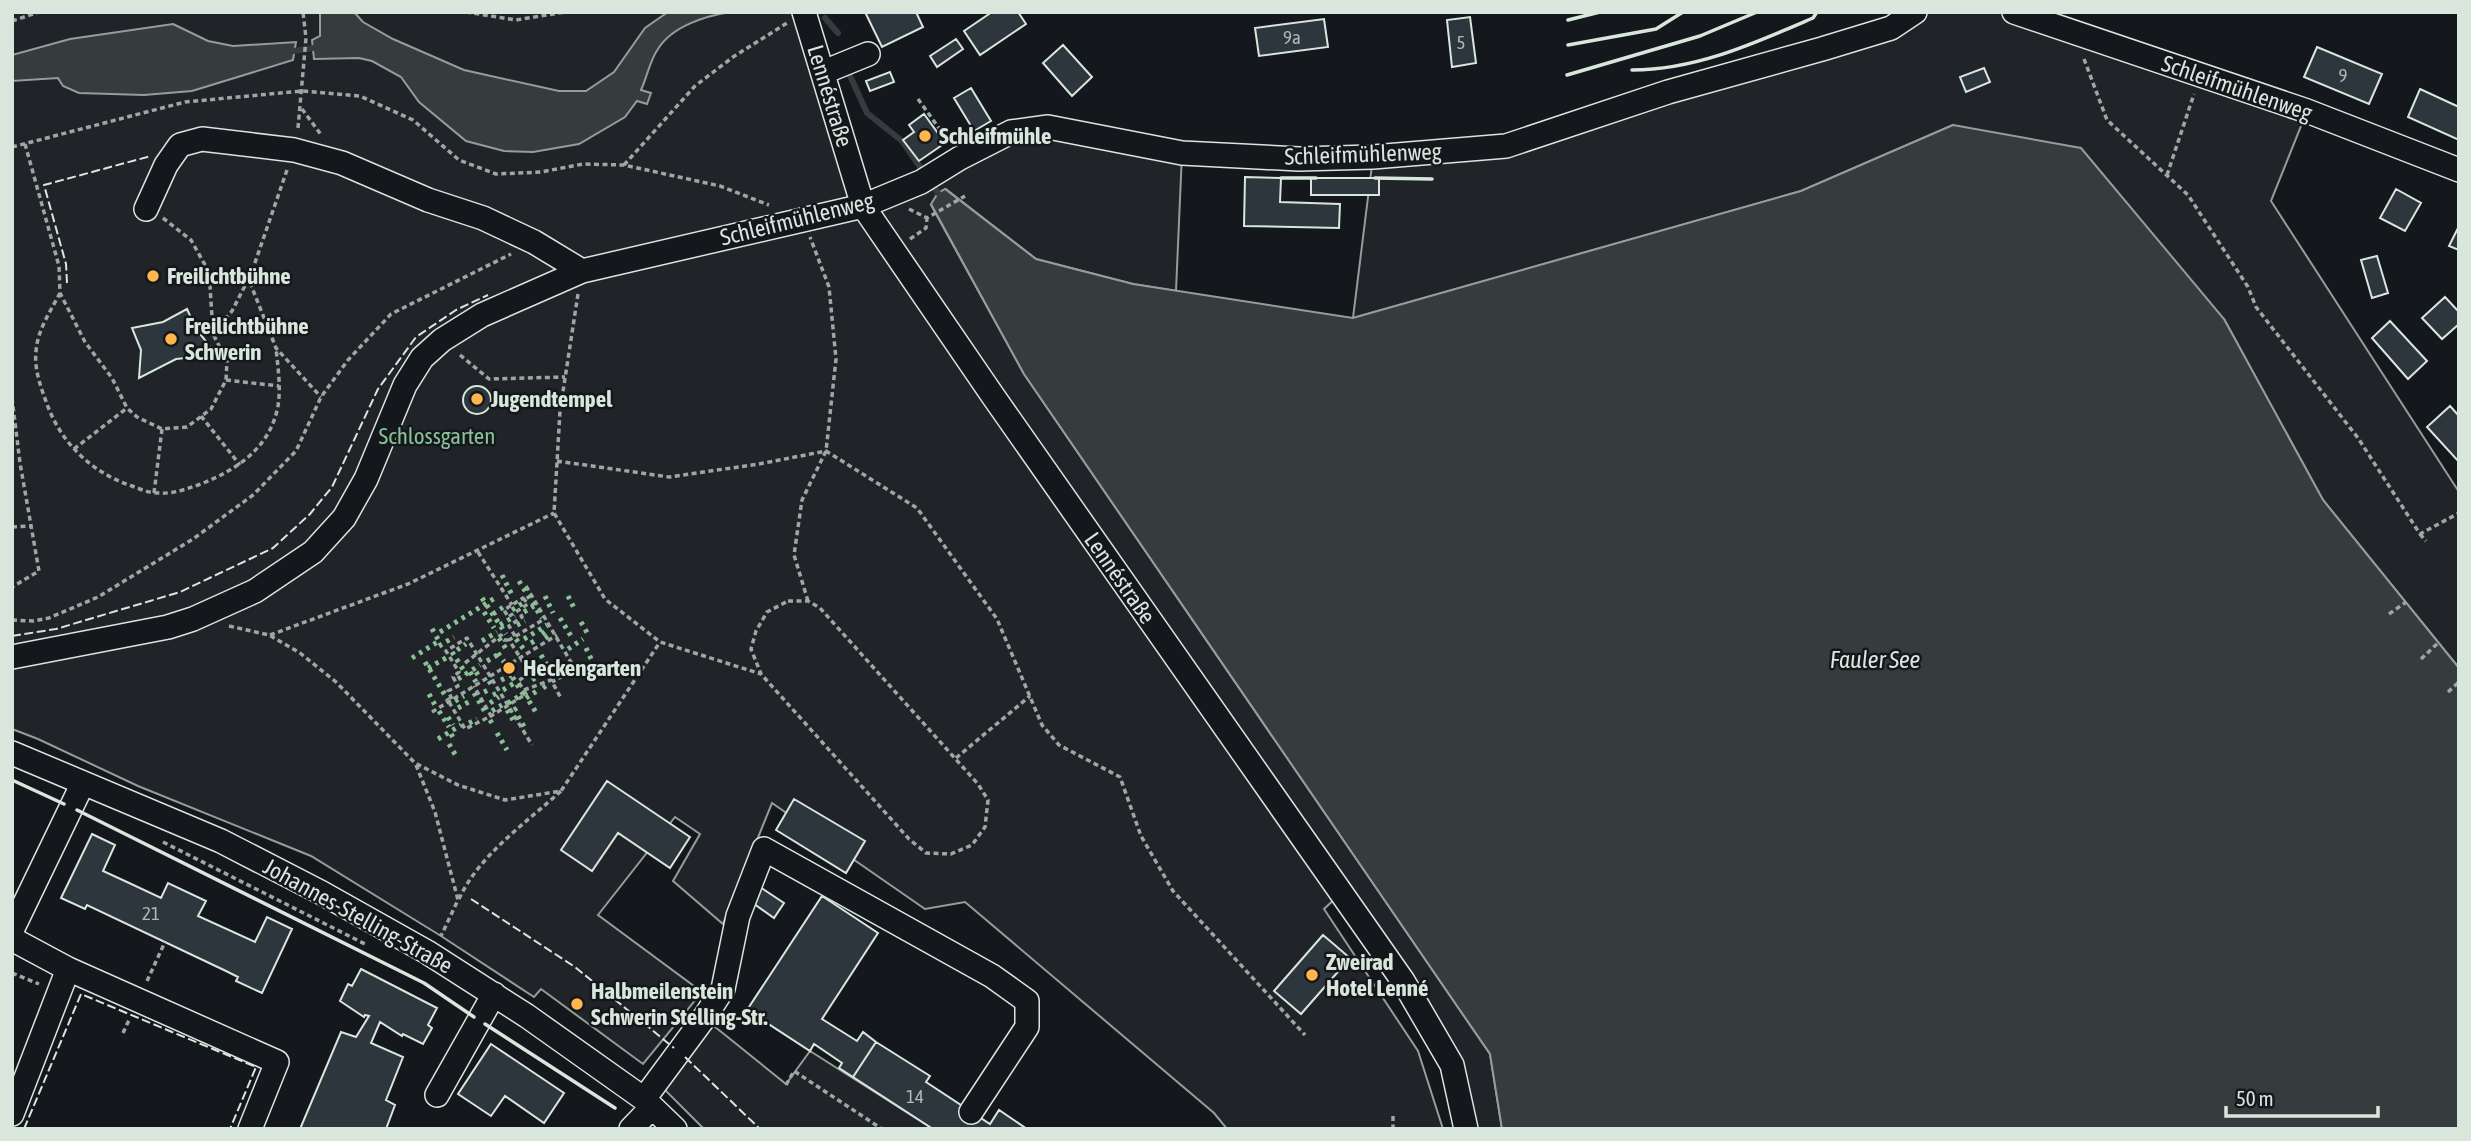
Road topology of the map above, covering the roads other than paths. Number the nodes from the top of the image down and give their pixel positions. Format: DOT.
graph roads {
  1 [pos="1915,12"];
  2 [pos="2014,12"];
  3 [pos="800,15"];
  4 [pos="2459,170"];
  5 [pos="863,206"];
  6 [pos="147,207"];
  7 [pos="582,271"];
  8 [pos="12,657"];
  9 [pos="12,753"];
  10 [pos="83,783"];
  11 [pos="12,930"];
  12 [pos="12,939"];
  13 [pos="68,969"];
  14 [pos="494,994"];
  15 [pos="437,1096"];
  16 [pos="648,1103"];
  17 [pos="971,1112"];
  18 [pos="12,1114"];
  19 [pos="250,1129"];
  20 [pos="631,1129"];
  21 [pos="675,1129"];
  22 [pos="1466,1129"];
  1 -- 5 [label="street, Schleifmühlenweg"];
  2 -- 4 [label="street, Schleifmühlenweg"];
  3 -- 5 [label="street, Lennéstraße"];
  5 -- 7 [label="street, Schleifmühlenweg"];
  5 -- 22 [label="street, Lennéstraße"];
  6 -- 7 [label="street"];
  7 -- 8 [label="street, Schleifmühlenweg"];
  9 -- 10 [label="street, Johannes-Stelling-Straße"];
  10 -- 11 [label="street"];
  10 -- 14 [label="street, Johannes-Stelling-Straße"];
  12 -- 13 [label="street"];
  13 -- 18 [label="street"];
  13 -- 19 [label="street"];
  14 -- 15 [label="street"];
  14 -- 16 [label="street, Johannes-Stelling-Straße"];
  16 -- 17 [label="street"];
  16 -- 20 [label="street"];
  16 -- 21 [label="street, Johannes-Stelling-Straße"];
}
